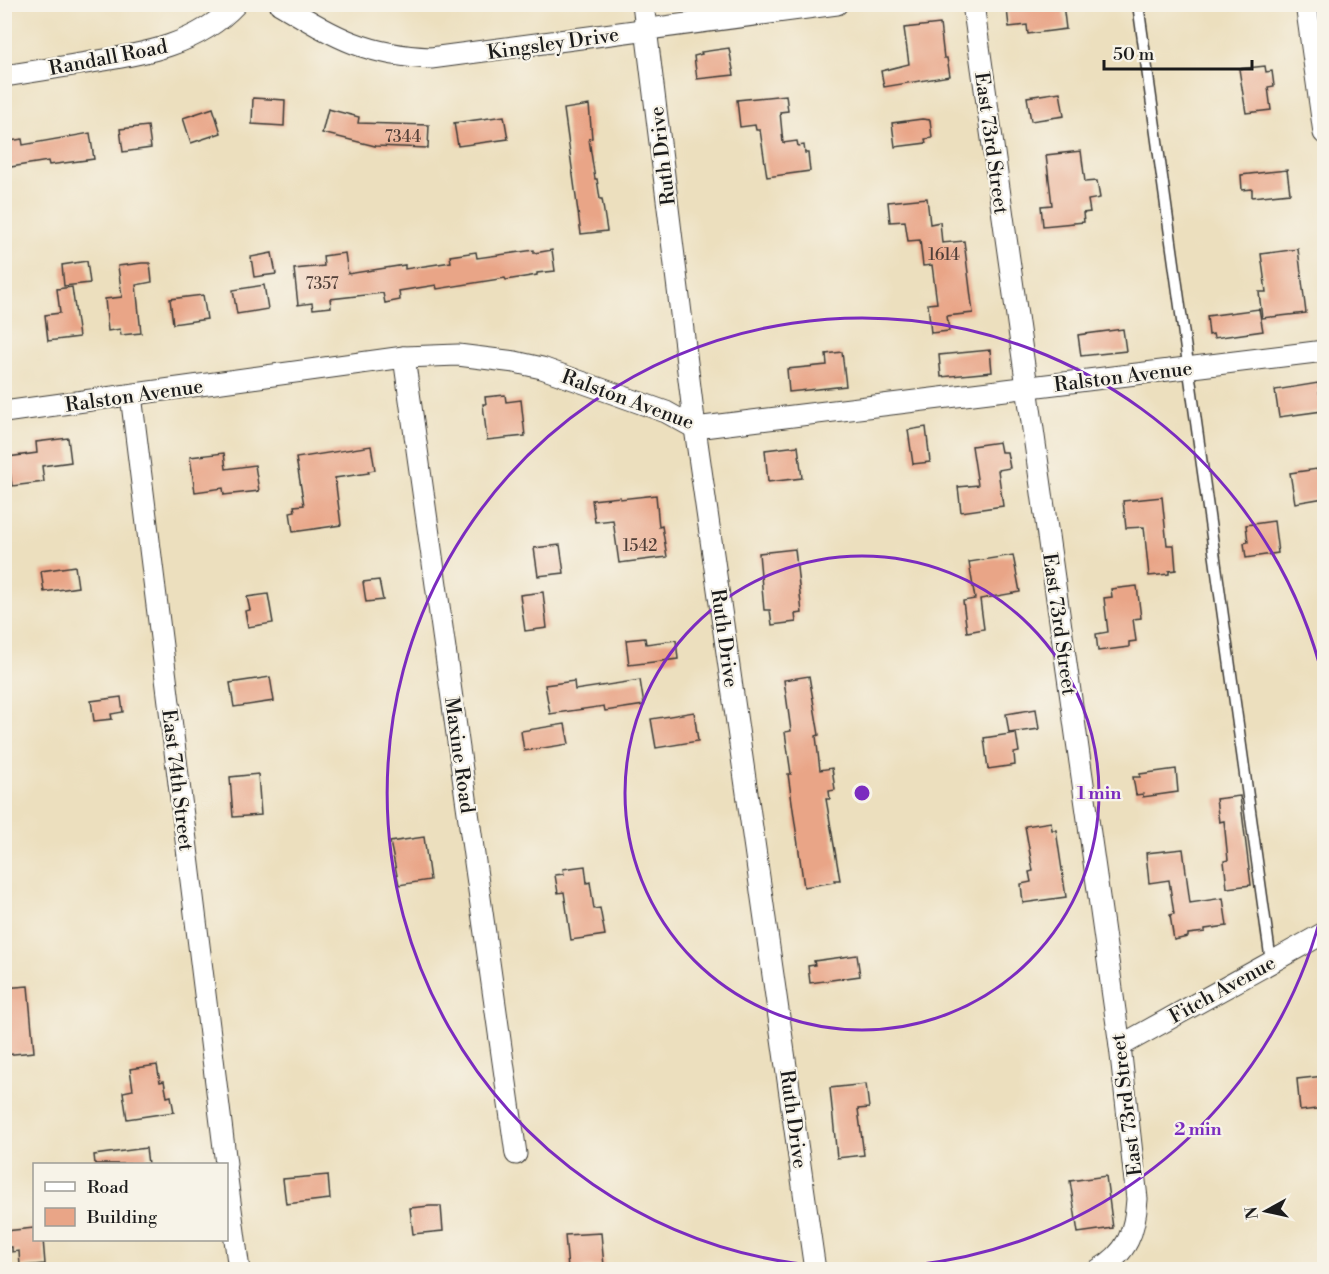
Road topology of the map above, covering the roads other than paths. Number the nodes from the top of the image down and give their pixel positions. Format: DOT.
graph roads {
  1 [pos="236,4"];
  2 [pos="280,4"];
  3 [pos="643,4"];
  4 [pos="837,4"];
  5 [pos="973,4"];
  6 [pos="1138,4"];
  7 [pos="1306,4"];
  8 [pos="647,31"];
  9 [pos="4,76"];
  10 [pos="1324,133"];
  11 [pos="1324,351"];
  12 [pos="404,357"];
  13 [pos="1189,368"];
  14 [pos="1026,388"];
  15 [pos="130,395"];
  16 [pos="4,412"];
  17 [pos="695,428"];
  18 [pos="1324,933"];
  19 [pos="1271,962"];
  20 [pos="1120,1046"];
  21 [pos="516,1154"];
  22 [pos="226,1163"];
  23 [pos="228,1186"];
  24 [pos="239,1269"];
  25 [pos="815,1269"];
  26 [pos="1098,1269"];
  1 -- 9 [label="street, Randall Road"];
  2 -- 8 [label="street, Kingsley Drive"];
  3 -- 8 [label="street, Ruth Drive"];
  4 -- 8 [label="street, Kingsley Drive"];
  5 -- 14 [label="street, East 73rd Street"];
  6 -- 13 [label="lane"];
  7 -- 10 [label="street"];
  8 -- 17 [label="street, Ruth Drive"];
  11 -- 13 [label="street, Ralston Avenue"];
  12 -- 15 [label="street, Ralston Avenue"];
  12 -- 17 [label="street, Ralston Avenue"];
  12 -- 21 [label="street, Maxine Road"];
  13 -- 14 [label="street, Ralston Avenue"];
  13 -- 19 [label="lane"];
  14 -- 17 [label="street, Ralston Avenue"];
  14 -- 20 [label="street, East 73rd Street"];
  15 -- 16 [label="street, Ralston Avenue"];
  15 -- 22 [label="street, East 74th Street"];
  17 -- 25 [label="street, Ruth Drive"];
  18 -- 19 [label="street, Fitch Avenue"];
  19 -- 20 [label="street, Fitch Avenue"];
  20 -- 26 [label="street, East 73rd Street"];
  23 -- 24 [label="street"];
}
